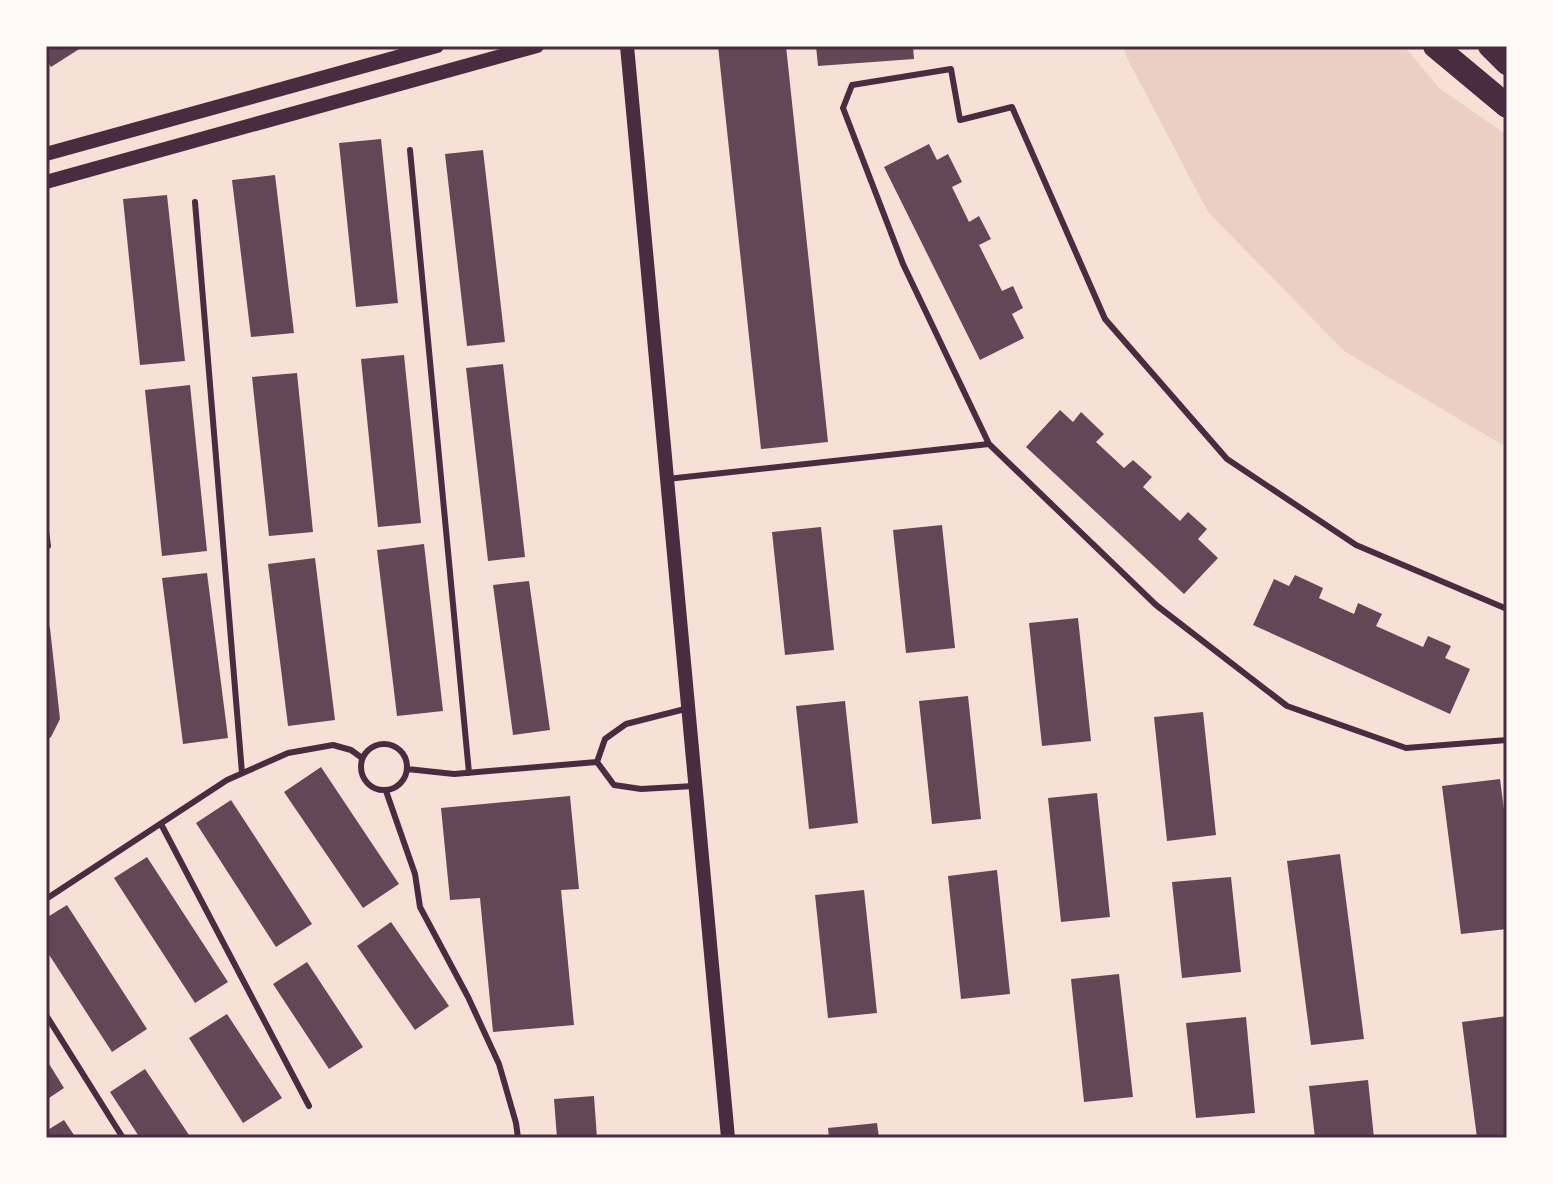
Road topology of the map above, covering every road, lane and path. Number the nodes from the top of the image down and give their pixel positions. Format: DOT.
graph roads {
  1 [pos="437,46"];
  2 [pos="537,46"];
  3 [pos="627,46"];
  4 [pos="1435,46"];
  5 [pos="1490,46"];
  6 [pos="1507,63"];
  7 [pos="1507,106"];
  8 [pos="410,150"];
  9 [pos="46,154"];
  10 [pos="46,182"];
  11 [pos="195,202"];
  12 [pos="989,444"];
  13 [pos="667,479"];
  14 [pos="46,531"];
  15 [pos="46,547"];
  16 [pos="1507,609"];
  17 [pos="689,708"];
  18 [pos="1507,740"];
  19 [pos="362,758"];
  20 [pos="597,762"];
  21 [pos="407,769"];
  22 [pos="242,773"];
  23 [pos="469,773"];
  24 [pos="695,786"];
  25 [pos="386,791"];
  26 [pos="161,824"];
  27 [pos="46,899"];
  28 [pos="46,1015"];
  29 [pos="309,1106"];
  30 [pos="123,1138"];
  31 [pos="518,1138"];
  32 [pos="728,1138"];
  1 -- 9 [label="street"];
  2 -- 10 [label="street"];
  3 -- 13 [label="street"];
  4 -- 7 [label="highway"];
  5 -- 6 [label="highway"];
  8 -- 23 [label="lane"];
  11 -- 22 [label="lane"];
  12 -- 13 [label="lane"];
  12 -- 16 [label="lane"];
  12 -- 18 [label="lane"];
  13 -- 17 [label="street"];
  14 -- 15 [label="lane"];
  17 -- 20 [label="lane"];
  17 -- 24 [label="street"];
  19 -- 21 [label="lane"];
  19 -- 22 [label="lane"];
  19 -- 25 [label="lane"];
  20 -- 23 [label="lane"];
  20 -- 24 [label="lane"];
  21 -- 23 [label="lane"];
  21 -- 25 [label="lane"];
  22 -- 26 [label="lane"];
  24 -- 32 [label="street"];
  25 -- 31 [label="lane"];
  26 -- 27 [label="lane"];
  26 -- 29 [label="lane"];
  28 -- 30 [label="lane"];
}
